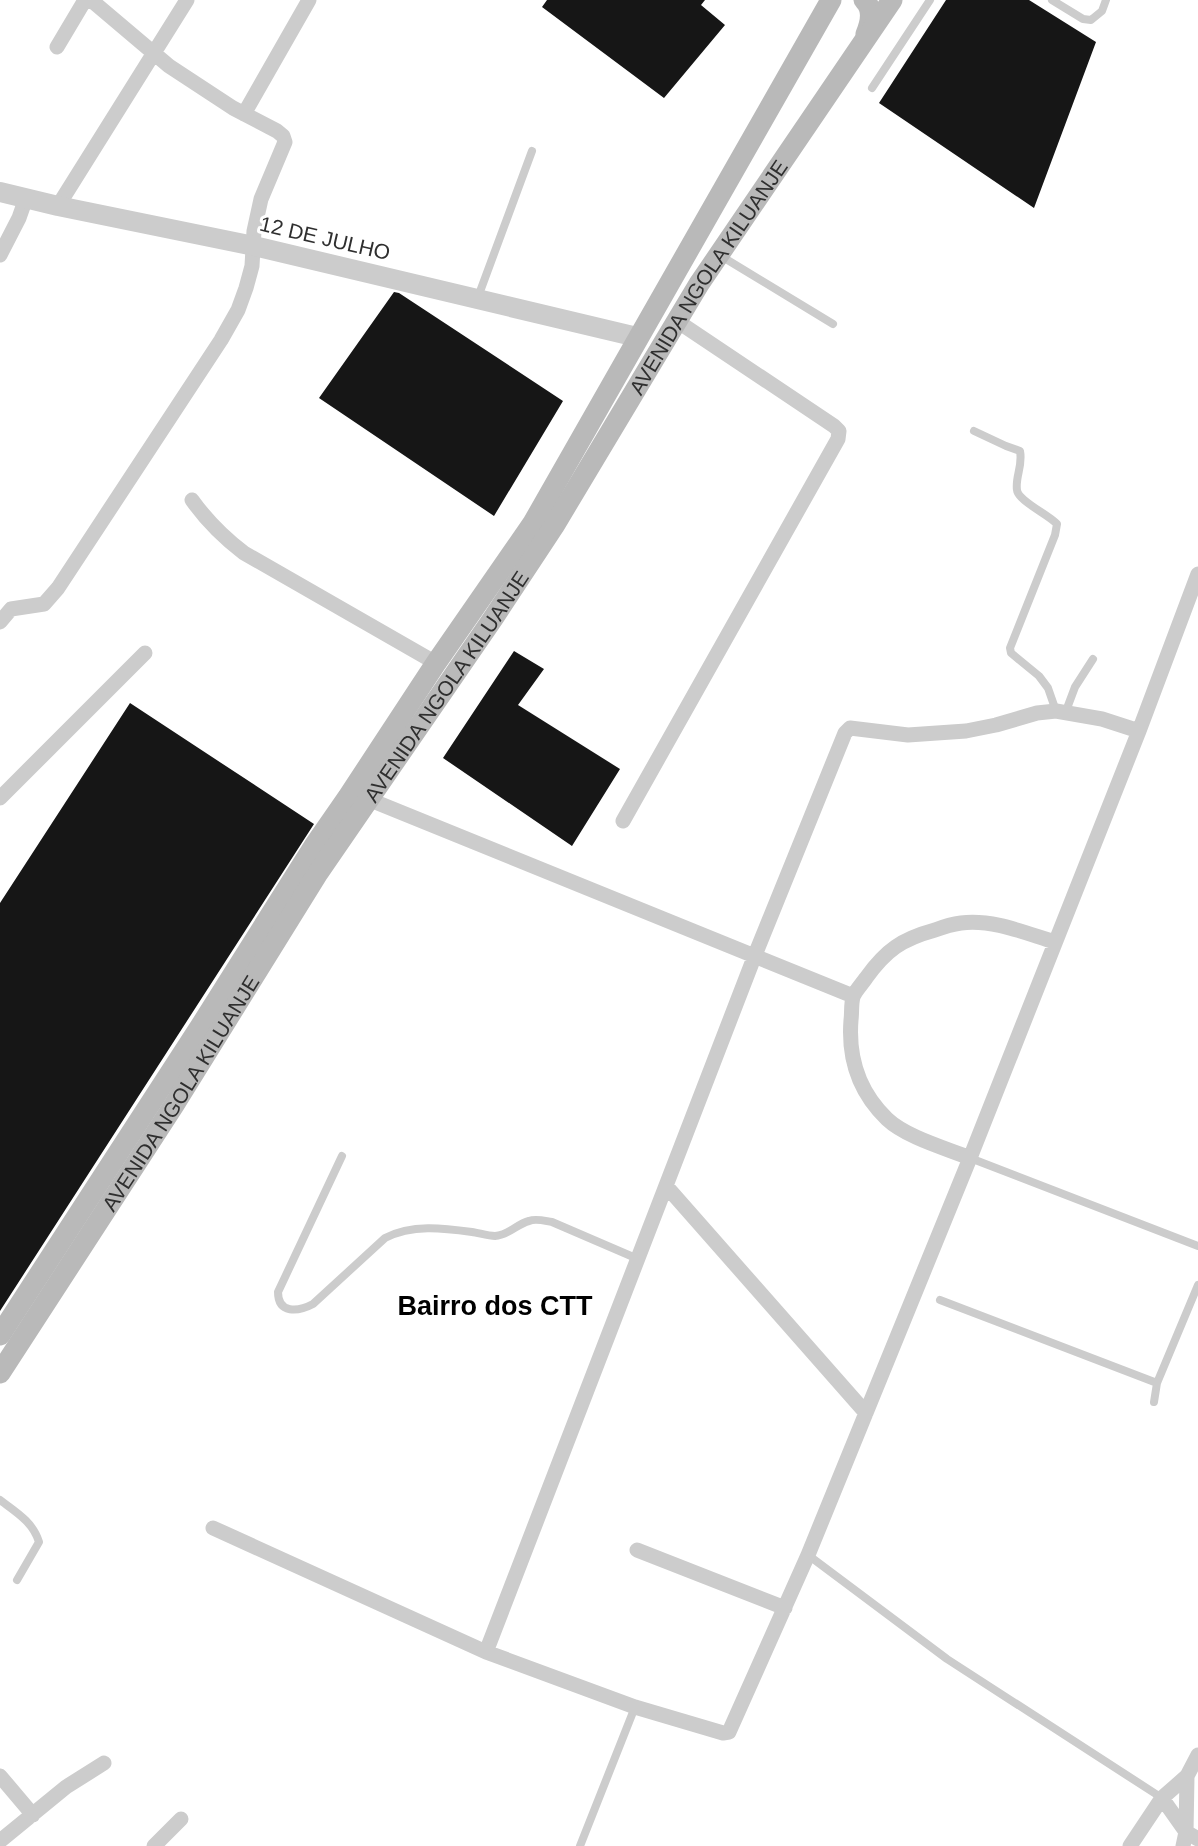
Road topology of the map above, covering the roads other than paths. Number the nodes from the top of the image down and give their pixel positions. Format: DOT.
graph roads {
  1 [pos="85,0"];
  2 [pos="91,0"];
  3 [pos="187,0"];
  4 [pos="309,0"];
  5 [pos="831,0"];
  6 [pos="844,0"];
  7 [pos="864,0"];
  8 [pos="892,0"];
  9 [pos="930,0"];
  10 [pos="1052,0"];
  11 [pos="1106,0"];
  12 [pos="813,30"];
  13 [pos="861,45"];
  14 [pos="57,47"];
  15 [pos="154,53"];
  16 [pos="872,88"];
  17 [pos="244,114"];
  18 [pos="532,151"];
  19 [pos="0,192"];
  20 [pos="26,198"];
  21 [pos="58,206"];
  22 [pos="254,246"];
  23 [pos="719,254"];
  24 [pos="0,255"];
  25 [pos="478,299"];
  26 [pos="677,321"];
  27 [pos="833,324"];
  28 [pos="637,337"];
  29 [pos="974,431"];
  30 [pos="192,500"];
  31 [pos="1196,584"];
  32 [pos="0,622"];
  33 [pos="145,653"];
  34 [pos="1094,659"];
  35 [pos="436,663"];
  36 [pos="1061,711"];
  37 [pos="1139,731"];
  38 [pos="0,798"];
  39 [pos="368,799"];
  40 [pos="623,821"];
  41 [pos="1055,942"];
  42 [pos="755,955"];
  43 [pos="853,996"];
  44 [pos="342,1156"];
  45 [pos="970,1158"];
  46 [pos="667,1186"];
  47 [pos="1198,1246"];
  48 [pos="639,1259"];
  49 [pos="1198,1285"];
  50 [pos="940,1300"];
  51 [pos="0,1335"];
  52 [pos="0,1373"];
  53 [pos="1157,1383"];
  54 [pos="1154,1402"];
  55 [pos="866,1413"];
  56 [pos="0,1500"];
  57 [pos="213,1528"];
  58 [pos="638,1550"];
  59 [pos="808,1555"];
  60 [pos="17,1580"];
  61 [pos="785,1608"];
  62 [pos="486,1652"];
  63 [pos="635,1707"];
  64 [pos="1198,1755"];
  65 [pos="104,1763"];
  66 [pos="0,1776"];
  67 [pos="1187,1776"];
  68 [pos="1162,1798"];
  69 [pos="33,1815"];
  70 [pos="181,1819"];
  71 [pos="1189,1839"];
  72 [pos="0,1842"];
  73 [pos="154,1846"];
  74 [pos="579,1846"];
  75 [pos="1130,1846"];
  1 -- 14 [label="street"];
  2 -- 15 [label="street"];
  3 -- 15 [label="street"];
  4 -- 17 [label="street"];
  5 -- 12 [label="main road, AVENIDA NGOLA KILUANJE"];
  6 -- 12 [label="main road"];
  7 -- 13 [label="main road"];
  8 -- 13 [label="main road, AVENIDA NGOLA KILUANJE"];
  9 -- 16 [label="lane"];
  10 -- 11 [label="lane"];
  12 -- 28 [label="main road, AVENIDA NGOLA KILUANJE"];
  13 -- 23 [label="main road, AVENIDA NGOLA KILUANJE"];
  15 -- 17 [label="street"];
  15 -- 21 [label="street"];
  17 -- 22 [label="street"];
  18 -- 25 [label="lane"];
  19 -- 20 [label="street, 12 DE JULHO"];
  20 -- 21 [label="street, 12 DE JULHO"];
  20 -- 24 [label="street"];
  21 -- 22 [label="street, 12 DE JULHO"];
  22 -- 25 [label="street, 12 DE JULHO"];
  22 -- 32 [label="street"];
  23 -- 26 [label="main road, AVENIDA NGOLA KILUANJE"];
  23 -- 27 [label="lane"];
  25 -- 28 [label="street, 12 DE JULHO"];
  26 -- 39 [label="main road, AVENIDA NGOLA KILUANJE"];
  26 -- 40 [label="street"];
  28 -- 35 [label="main road, AVENIDA NGOLA KILUANJE"];
  29 -- 36 [label="lane"];
  30 -- 35 [label="street"];
  31 -- 37 [label="street"];
  33 -- 38 [label="street"];
  34 -- 36 [label="lane"];
  35 -- 51 [label="main road, AVENIDA NGOLA KILUANJE"];
  36 -- 37 [label="street"];
  36 -- 42 [label="street"];
  37 -- 41 [label="street"];
  39 -- 42 [label="street"];
  39 -- 52 [label="main road, AVENIDA NGOLA KILUANJE"];
  41 -- 43 [label="street"];
  41 -- 45 [label="street"];
  42 -- 43 [label="street"];
  42 -- 46 [label="street"];
  43 -- 45 [label="street"];
  44 -- 48 [label="lane"];
  45 -- 47 [label="lane"];
  45 -- 55 [label="street"];
  46 -- 48 [label="street"];
  46 -- 55 [label="street"];
  48 -- 62 [label="street"];
  49 -- 53 [label="lane"];
  50 -- 53 [label="lane"];
  53 -- 54 [label="lane"];
  55 -- 59 [label="street"];
  56 -- 60 [label="lane"];
  57 -- 62 [label="street"];
  58 -- 61 [label="street"];
  59 -- 61 [label="street"];
  59 -- 68 [label="lane"];
  61 -- 63 [label="street"];
  62 -- 63 [label="street"];
  63 -- 74 [label="lane"];
  64 -- 67 [label="street"];
  65 -- 69 [label="street"];
  66 -- 69 [label="street"];
  67 -- 68 [label="street"];
  67 -- 71 [label="street"];
  68 -- 71 [label="street"];
  68 -- 75 [label="street"];
  69 -- 72 [label="street"];
  70 -- 73 [label="street"];
}
